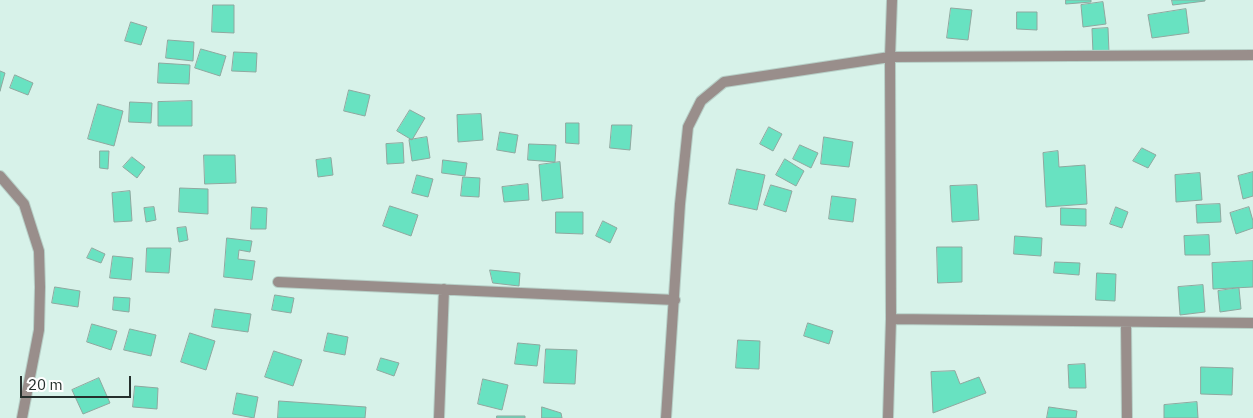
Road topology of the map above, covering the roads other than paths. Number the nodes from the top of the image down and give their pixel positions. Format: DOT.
graph roads {
  1 [pos="892,0"];
  2 [pos="1253,55"];
  3 [pos="890,57"];
  4 [pos="0,176"];
  5 [pos="278,282"];
  6 [pos="444,289"];
  7 [pos="674,300"];
  8 [pos="891,318"];
  9 [pos="1126,323"];
  10 [pos="1253,324"];
  11 [pos="22,418"];
  12 [pos="439,418"];
  13 [pos="666,418"];
  14 [pos="888,418"];
  15 [pos="1127,418"];
  1 -- 3 [label="street"];
  2 -- 3 [label="street"];
  3 -- 7 [label="street"];
  3 -- 8 [label="street"];
  4 -- 11 [label="street"];
  5 -- 6 [label="street"];
  6 -- 7 [label="street"];
  6 -- 12 [label="street"];
  7 -- 13 [label="street"];
  8 -- 9 [label="street"];
  8 -- 14 [label="street"];
  9 -- 10 [label="street"];
  9 -- 15 [label="street"];
}
